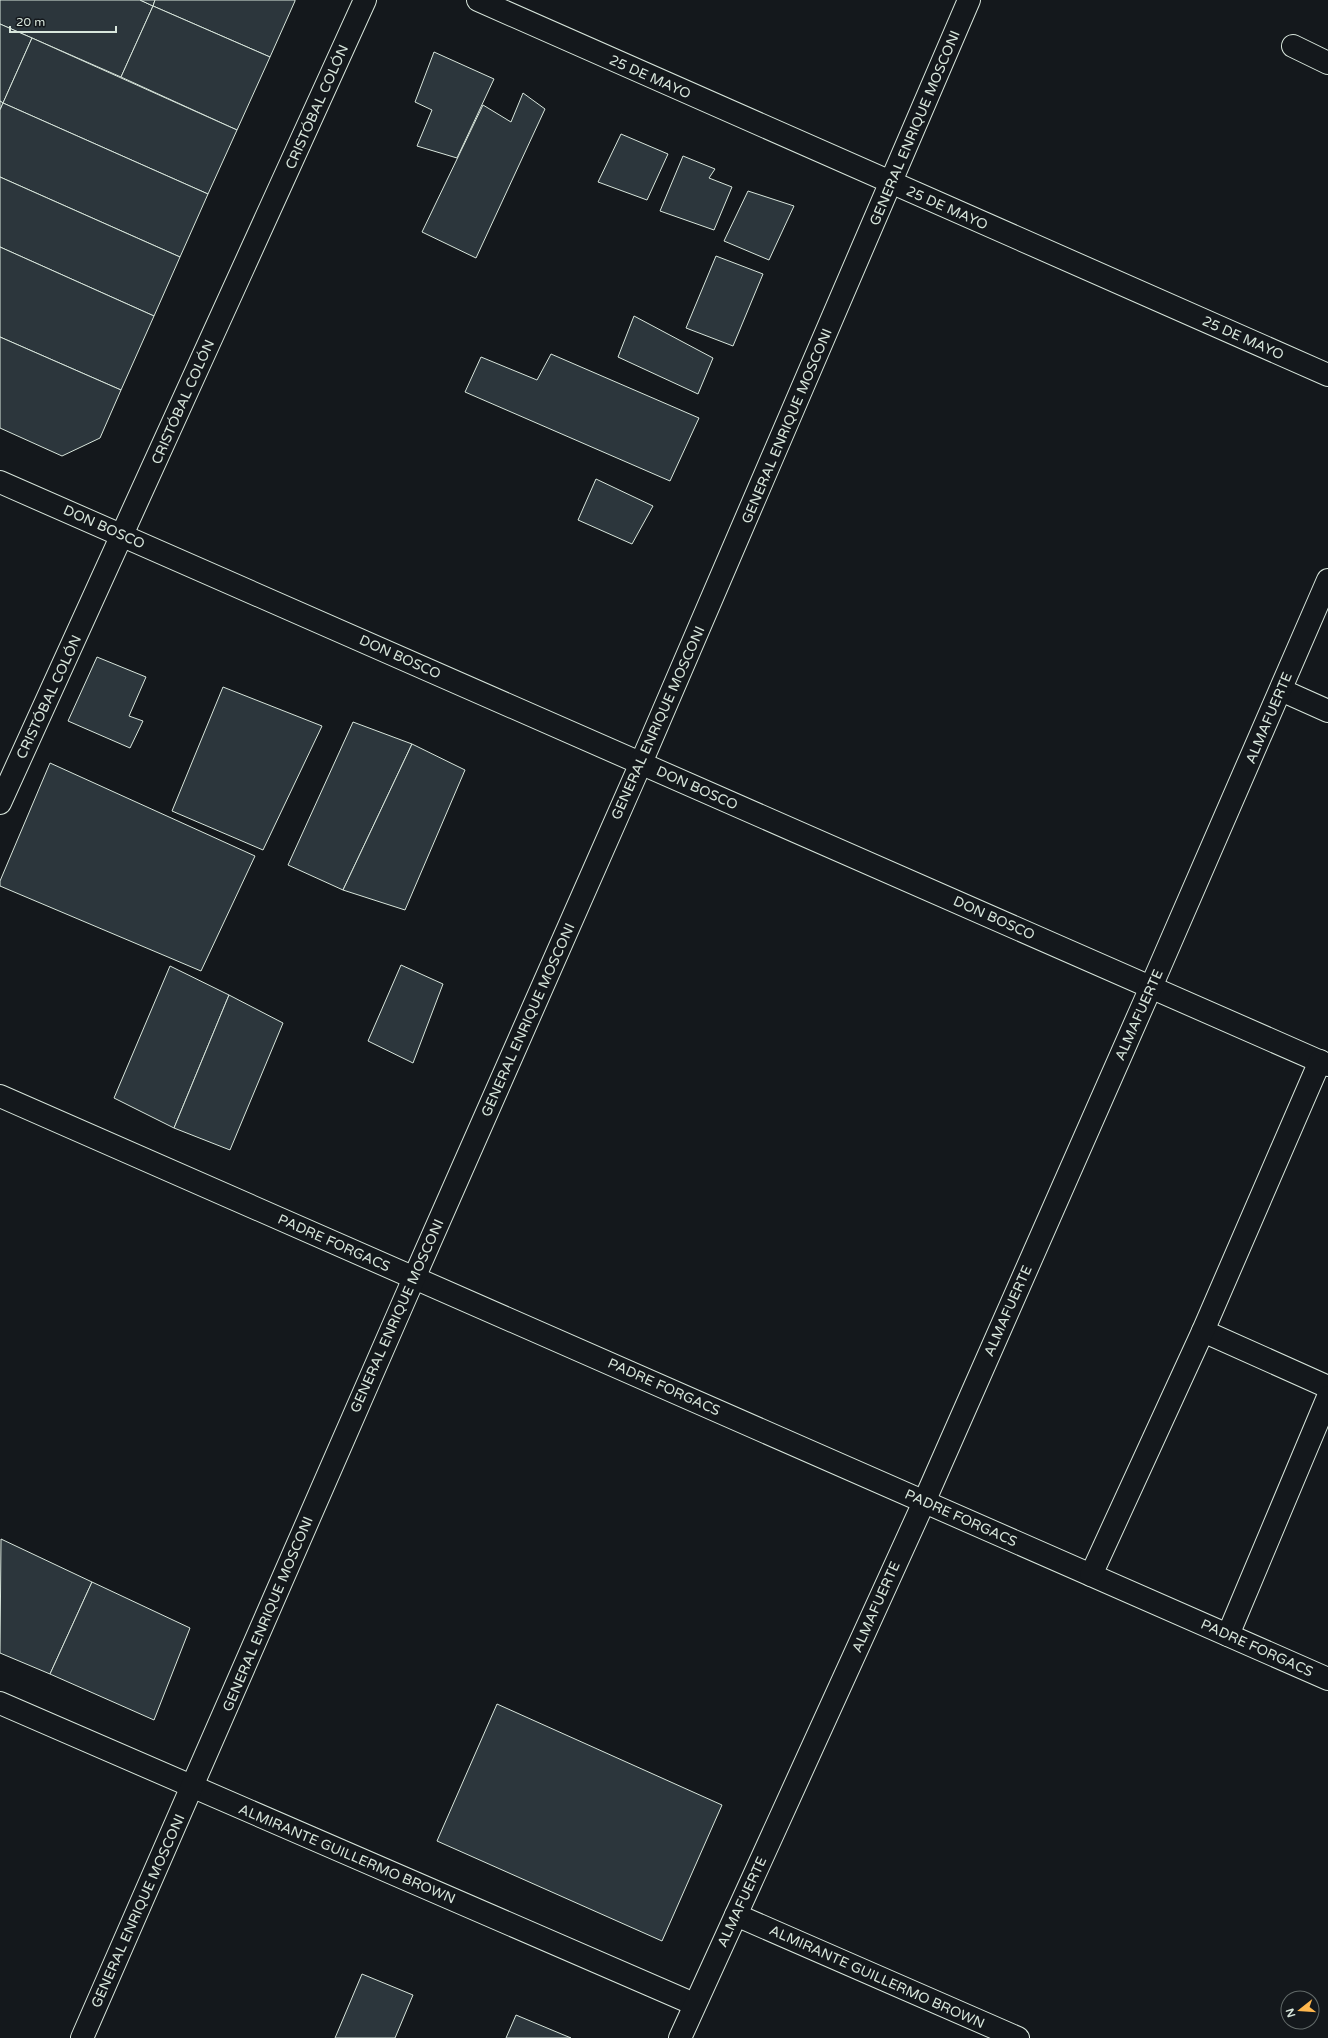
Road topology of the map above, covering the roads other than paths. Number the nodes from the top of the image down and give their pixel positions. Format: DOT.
graph roads {
  1 [pos="365,0"];
  2 [pos="478,0"];
  3 [pos="969,0"];
  4 [pos="1293,46"];
  5 [pos="1328,63"];
  6 [pos="891,184"];
  7 [pos="1328,375"];
  8 [pos="0,482"];
  9 [pos="123,535"];
  10 [pos="1328,580"];
  11 [pos="1281,690"];
  12 [pos="1328,711"];
  13 [pos="641,763"];
  14 [pos="0,803"];
  15 [pos="1151,987"];
  16 [pos="1324,1063"];
  17 [pos="0,1096"];
  18 [pos="414,1278"];
  19 [pos="1203,1331"];
  20 [pos="1328,1387"];
  21 [pos="1328,1397"];
  22 [pos="924,1502"];
  23 [pos="1091,1575"];
  24 [pos="1228,1635"];
  25 [pos="1328,1679"];
  26 [pos="0,1703"];
  27 [pos="193,1787"];
  28 [pos="736,1915"];
  29 [pos="694,2004"];
  30 [pos="82,2038"];
  31 [pos="680,2038"];
  32 [pos="1018,2038"];
  1 -- 9 [label="street, CRISTÓBAL COLÓN"];
  2 -- 6 [label="street, 25 DE MAYO"];
  3 -- 6 [label="street, GENERAL ENRIQUE MOSCONI"];
  4 -- 5 [label="street"];
  6 -- 7 [label="street, 25 DE MAYO"];
  6 -- 13 [label="street, GENERAL ENRIQUE MOSCONI"];
  8 -- 9 [label="street, DON BOSCO"];
  9 -- 13 [label="street, DON BOSCO"];
  9 -- 14 [label="street, CRISTÓBAL COLÓN"];
  10 -- 11 [label="street, ALMAFUERTE"];
  11 -- 12 [label="street"];
  11 -- 15 [label="street, ALMAFUERTE"];
  13 -- 15 [label="street, DON BOSCO"];
  13 -- 18 [label="street, GENERAL ENRIQUE MOSCONI"];
  15 -- 16 [label="street, DON BOSCO"];
  15 -- 22 [label="street, ALMAFUERTE"];
  16 -- 19 [label="street"];
  17 -- 18 [label="street, PADRE FORGACS"];
  18 -- 22 [label="street, PADRE FORGACS"];
  18 -- 27 [label="street, GENERAL ENRIQUE MOSCONI"];
  19 -- 20 [label="street"];
  19 -- 23 [label="street"];
  21 -- 24 [label="street"];
  22 -- 23 [label="street, PADRE FORGACS"];
  22 -- 28 [label="street, ALMAFUERTE"];
  23 -- 24 [label="street, PADRE FORGACS"];
  24 -- 25 [label="street, PADRE FORGACS"];
  26 -- 27 [label="street, ALMIRANTE GUILLERMO BROWN"];
  27 -- 29 [label="street, ALMIRANTE GUILLERMO BROWN"];
  27 -- 30 [label="street, GENERAL ENRIQUE MOSCONI"];
  28 -- 29 [label="street, ALMAFUERTE"];
  28 -- 32 [label="street, ALMIRANTE GUILLERMO BROWN"];
  29 -- 31 [label="street, ALMAFUERTE"];
}
